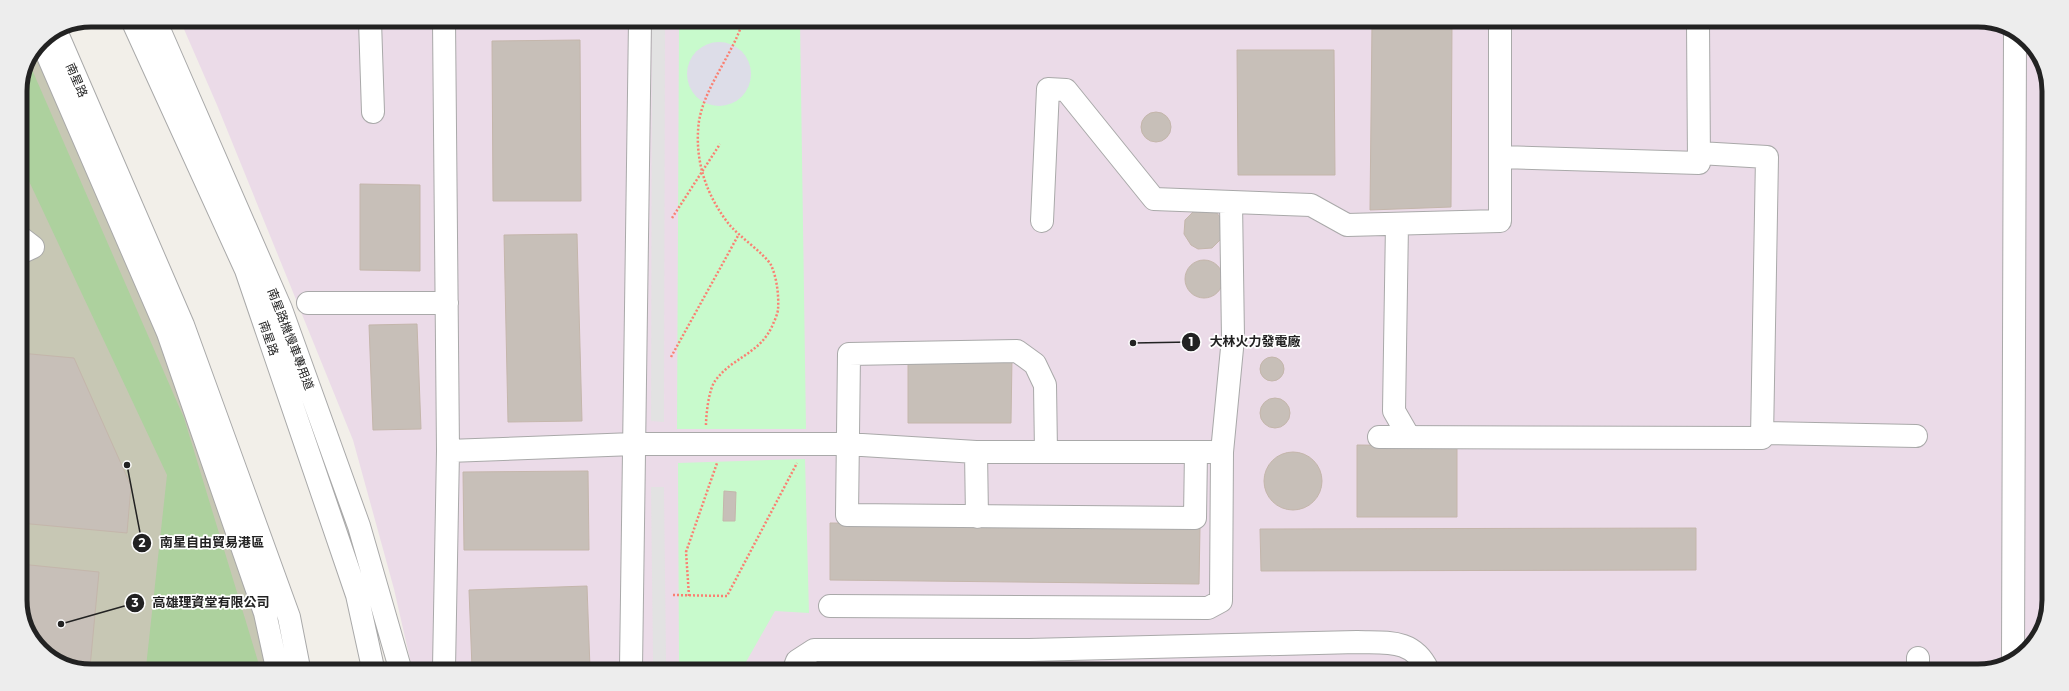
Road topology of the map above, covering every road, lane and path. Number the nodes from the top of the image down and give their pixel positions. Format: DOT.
graph roads {
  1 [pos="135,27"];
  2 [pos="158,27"];
  3 [pos="370,27"];
  4 [pos="444,27"];
  5 [pos="640,27"];
  6 [pos="741,27"];
  7 [pos="1500,27"];
  8 [pos="1698,27"];
  9 [pos="58,36"];
  10 [pos="2015,39"];
  11 [pos="44,48"];
  12 [pos="373,112"];
  13 [pos="720,144"];
  14 [pos="1699,153"];
  15 [pos="1500,157"];
  16 [pos="702,173"];
  17 [pos="1230,202"];
  18 [pos="672,218"];
  19 [pos="1042,221"];
  20 [pos="1397,224"];
  21 [pos="739,234"];
  22 [pos="27,242"];
  23 [pos="27,250"];
  24 [pos="308,303"];
  25 [pos="447,303"];
  26 [pos="671,357"];
  27 [pos="706,427"];
  28 [pos="1762,433"];
  29 [pos="1916,436"];
  30 [pos="1378,437"];
  31 [pos="1409,437"];
  32 [pos="634,444"];
  33 [pos="846,444"];
  34 [pos="448,451"];
  35 [pos="976,452"];
  36 [pos="1046,452"];
  37 [pos="1196,452"];
  38 [pos="1222,452"];
  39 [pos="799,459"];
  40 [pos="718,460"];
  41 [pos="977,517"];
  42 [pos="673,594"];
  43 [pos="689,596"];
  44 [pos="830,606"];
  45 [pos="2013,653"];
  46 [pos="276,664"];
  47 [pos="297,664"];
  48 [pos="372,664"];
  49 [pos="399,664"];
  50 [pos="444,664"];
  51 [pos="631,664"];
  52 [pos="796,664"];
  53 [pos="1425,664"];
  1 -- 48 [label="street, 南星路"];
  2 -- 49 [label="street, 南星路機慢車專用道"];
  3 -- 12 [label="street"];
  4 -- 25 [label="street"];
  5 -- 32 [label="street"];
  6 -- 16 [label="path"];
  7 -- 15 [label="street"];
  8 -- 14 [label="street"];
  9 -- 47 [label="street, 南星路"];
  10 -- 45 [label="street"];
  11 -- 46 [label="street"];
  13 -- 16 [label="path"];
  14 -- 15 [label="street"];
  14 -- 28 [label="street"];
  15 -- 20 [label="street"];
  16 -- 18 [label="path"];
  16 -- 21 [label="path"];
  17 -- 19 [label="street"];
  17 -- 20 [label="street"];
  17 -- 38 [label="street"];
  20 -- 31 [label="street"];
  21 -- 26 [label="path"];
  21 -- 27 [label="path"];
  22 -- 23 [label="street"];
  24 -- 25 [label="street"];
  25 -- 34 [label="street"];
  28 -- 29 [label="street"];
  28 -- 31 [label="street"];
  30 -- 31 [label="street"];
  32 -- 33 [label="street"];
  32 -- 34 [label="street"];
  32 -- 51 [label="street"];
  33 -- 35 [label="street"];
  33 -- 36 [label="street"];
  33 -- 41 [label="street"];
  34 -- 50 [label="street"];
  35 -- 36 [label="street"];
  35 -- 41 [label="street"];
  36 -- 37 [label="street"];
  37 -- 38 [label="street"];
  37 -- 41 [label="street"];
  38 -- 44 [label="street"];
  39 -- 43 [label="path"];
  40 -- 43 [label="path"];
  42 -- 43 [label="path"];
  52 -- 53 [label="street"];
}
